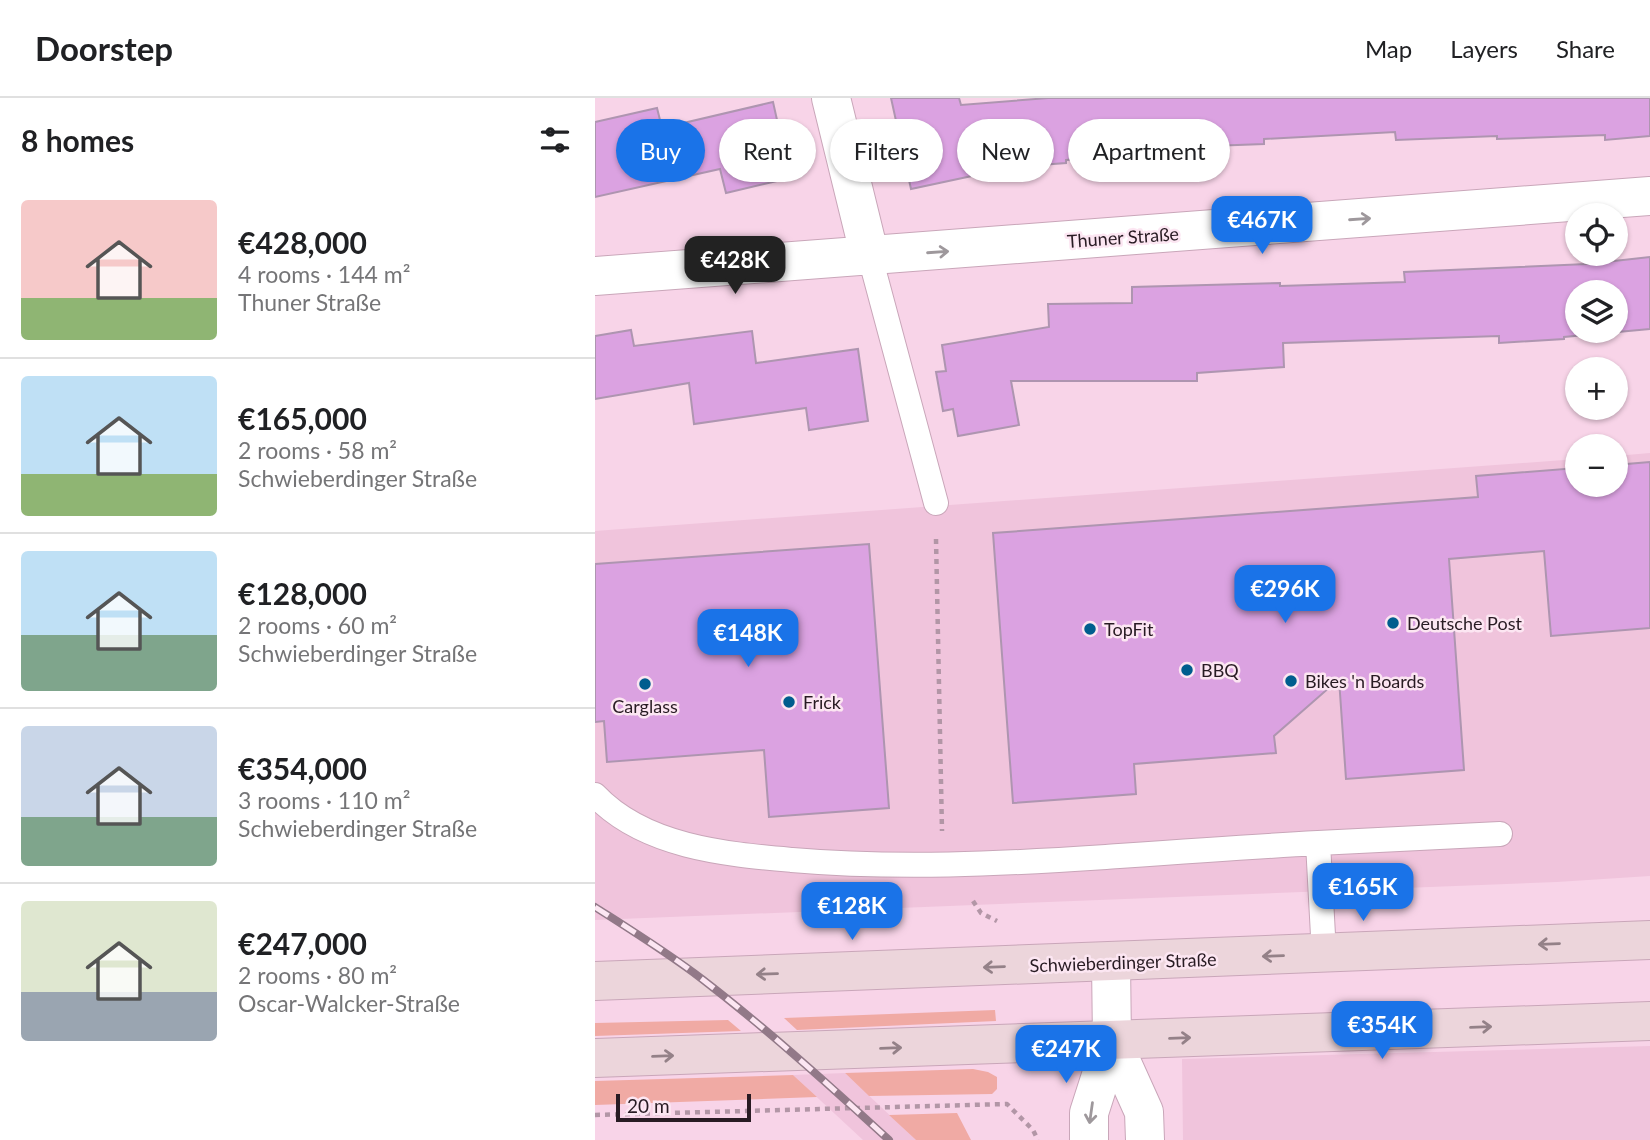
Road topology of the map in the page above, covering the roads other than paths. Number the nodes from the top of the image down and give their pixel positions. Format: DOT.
graph roads {
  1 [pos="831,98"];
  2 [pos="1650,196"];
  3 [pos="870,257"];
  4 [pos="595,276"];
  5 [pos="936,503"];
  6 [pos="595,795"];
  7 [pos="1500,834"];
  8 [pos="1318,843"];
  9 [pos="1650,940"];
  10 [pos="1324,954"];
  11 [pos="1111,962"];
  12 [pos="595,981"];
  13 [pos="1650,1021"];
  14 [pos="1112,1041"];
  15 [pos="595,1058"];
  16 [pos="1089,1140"];
  17 [pos="1145,1140"];
  1 -- 3 [label="street"];
  3 -- 2 [label="street, Thuner Straße, one-way"];
  3 -- 4 [label="street, Thuner Straße"];
  3 -- 5 [label="lane"];
  6 -- 8 [label="lane"];
  7 -- 8 [label="lane"];
  8 -- 10 [label="lane"];
  9 -- 10 [label="main road, Schwieberdinger Straße, one-way"];
  10 -- 11 [label="main road, Schwieberdinger Straße, one-way"];
  11 -- 12 [label="main road, Schwieberdinger Straße, one-way"];
  11 -- 14 [label="street"];
  14 -- 13 [label="main road, one-way"];
  15 -- 14 [label="main road, one-way"];
  14 -- 16 [label="street, one-way"];
  14 -- 17 [label="street"];
}
